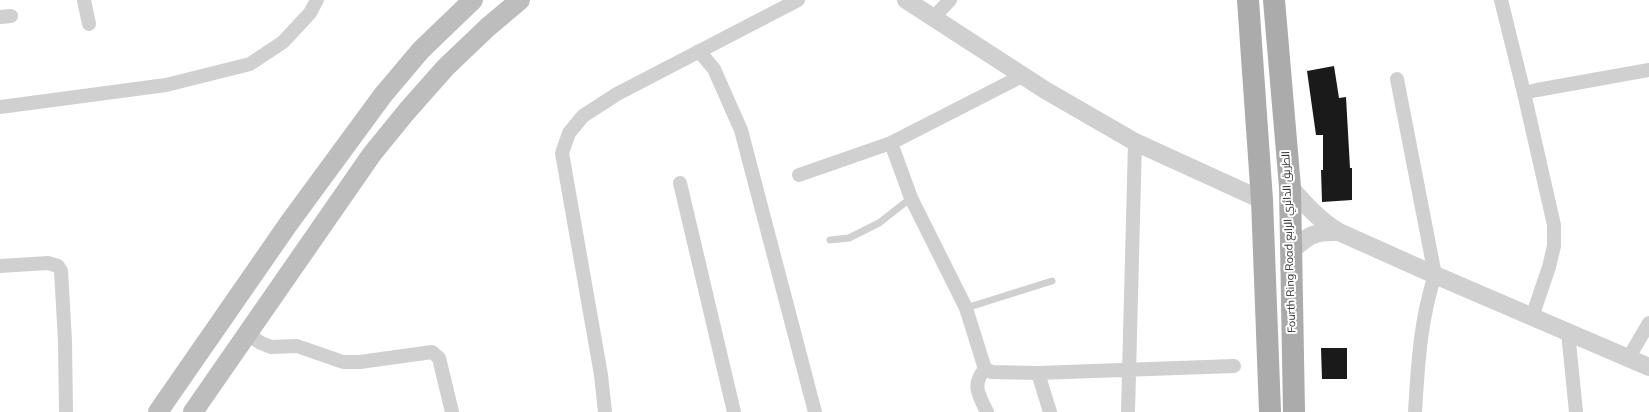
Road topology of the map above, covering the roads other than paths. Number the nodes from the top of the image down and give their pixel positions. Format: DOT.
graph roads {
  1 [pos="84,0"];
  2 [pos="317,0"];
  3 [pos="473,0"];
  4 [pos="520,0"];
  5 [pos="798,0"];
  6 [pos="906,0"];
  7 [pos="950,0"];
  8 [pos="1248,0"];
  9 [pos="1274,0"];
  10 [pos="1501,0"];
  11 [pos="933,18"];
  12 [pos="89,24"];
  13 [pos="699,51"];
  14 [pos="1649,70"];
  15 [pos="1022,76"];
  16 [pos="1397,79"];
  17 [pos="1524,93"];
  18 [pos="0,107"];
  19 [pos="1135,142"];
  20 [pos="891,144"];
  21 [pos="799,175"];
  22 [pos="680,183"];
  23 [pos="1290,187"];
  24 [pos="911,198"];
  25 [pos="1262,200"];
  26 [pos="289,223"];
  27 [pos="1339,232"];
  28 [pos="314,239"];
  29 [pos="830,240"];
  30 [pos="1291,251"];
  31 [pos="0,266"];
  32 [pos="1435,275"];
  33 [pos="1052,281"];
  34 [pos="966,308"];
  35 [pos="1532,317"];
  36 [pos="1649,323"];
  37 [pos="1568,332"];
  38 [pos="247,334"];
  39 [pos="1629,357"];
  40 [pos="1234,366"];
  41 [pos="1649,367"];
  42 [pos="985,369"];
  43 [pos="1129,370"];
  44 [pos="1038,373"];
  45 [pos="66,412"];
  46 [pos="158,412"];
  47 [pos="193,412"];
  48 [pos="452,412"];
  49 [pos="605,412"];
  50 [pos="734,412"];
  51 [pos="814,412"];
  52 [pos="987,412"];
  53 [pos="1050,412"];
  54 [pos="1128,412"];
  55 [pos="1270,412"];
  56 [pos="1294,412"];
  57 [pos="1415,412"];
  58 [pos="1576,412"];
  1 -- 12 [label="street"];
  2 -- 18 [label="street"];
  3 -- 26 [label="main road"];
  4 -- 28 [label="main road"];
  5 -- 13 [label="street"];
  6 -- 11 [label="street"];
  7 -- 11 [label="street"];
  8 -- 25 [label="main road"];
  9 -- 23 [label="main road, Fourth Ring Road الطريق الدائري الرابع"];
  10 -- 17 [label="street"];
  11 -- 15 [label="street"];
  13 -- 49 [label="street"];
  13 -- 51 [label="street"];
  14 -- 17 [label="street"];
  15 -- 19 [label="street"];
  15 -- 20 [label="street"];
  16 -- 32 [label="street"];
  17 -- 35 [label="street"];
  19 -- 25 [label="street"];
  19 -- 43 [label="street"];
  20 -- 21 [label="street"];
  20 -- 24 [label="street"];
  22 -- 50 [label="street"];
  23 -- 27 [label="street"];
  23 -- 30 [label="main road, Fourth Ring Road الطريق الدائري الرابع"];
  24 -- 29 [label="lane"];
  24 -- 34 [label="street"];
  25 -- 55 [label="main road"];
  26 -- 28 [label="main road"];
  26 -- 46 [label="main road"];
  27 -- 30 [label="street"];
  27 -- 32 [label="street"];
  28 -- 38 [label="main road"];
  30 -- 56 [label="main road, Fourth Ring Road الطريق الدائري الرابع"];
  31 -- 45 [label="street"];
  32 -- 35 [label="street"];
  32 -- 57 [label="street"];
  33 -- 34 [label="lane"];
  34 -- 42 [label="street"];
  35 -- 37 [label="street"];
  36 -- 39 [label="street"];
  37 -- 39 [label="street"];
  37 -- 58 [label="street"];
  38 -- 47 [label="main road"];
  38 -- 48 [label="street"];
  39 -- 41 [label="street"];
  40 -- 43 [label="street"];
  42 -- 44 [label="street"];
  42 -- 52 [label="street"];
  43 -- 44 [label="street"];
  43 -- 54 [label="street"];
  44 -- 53 [label="street"];
}
